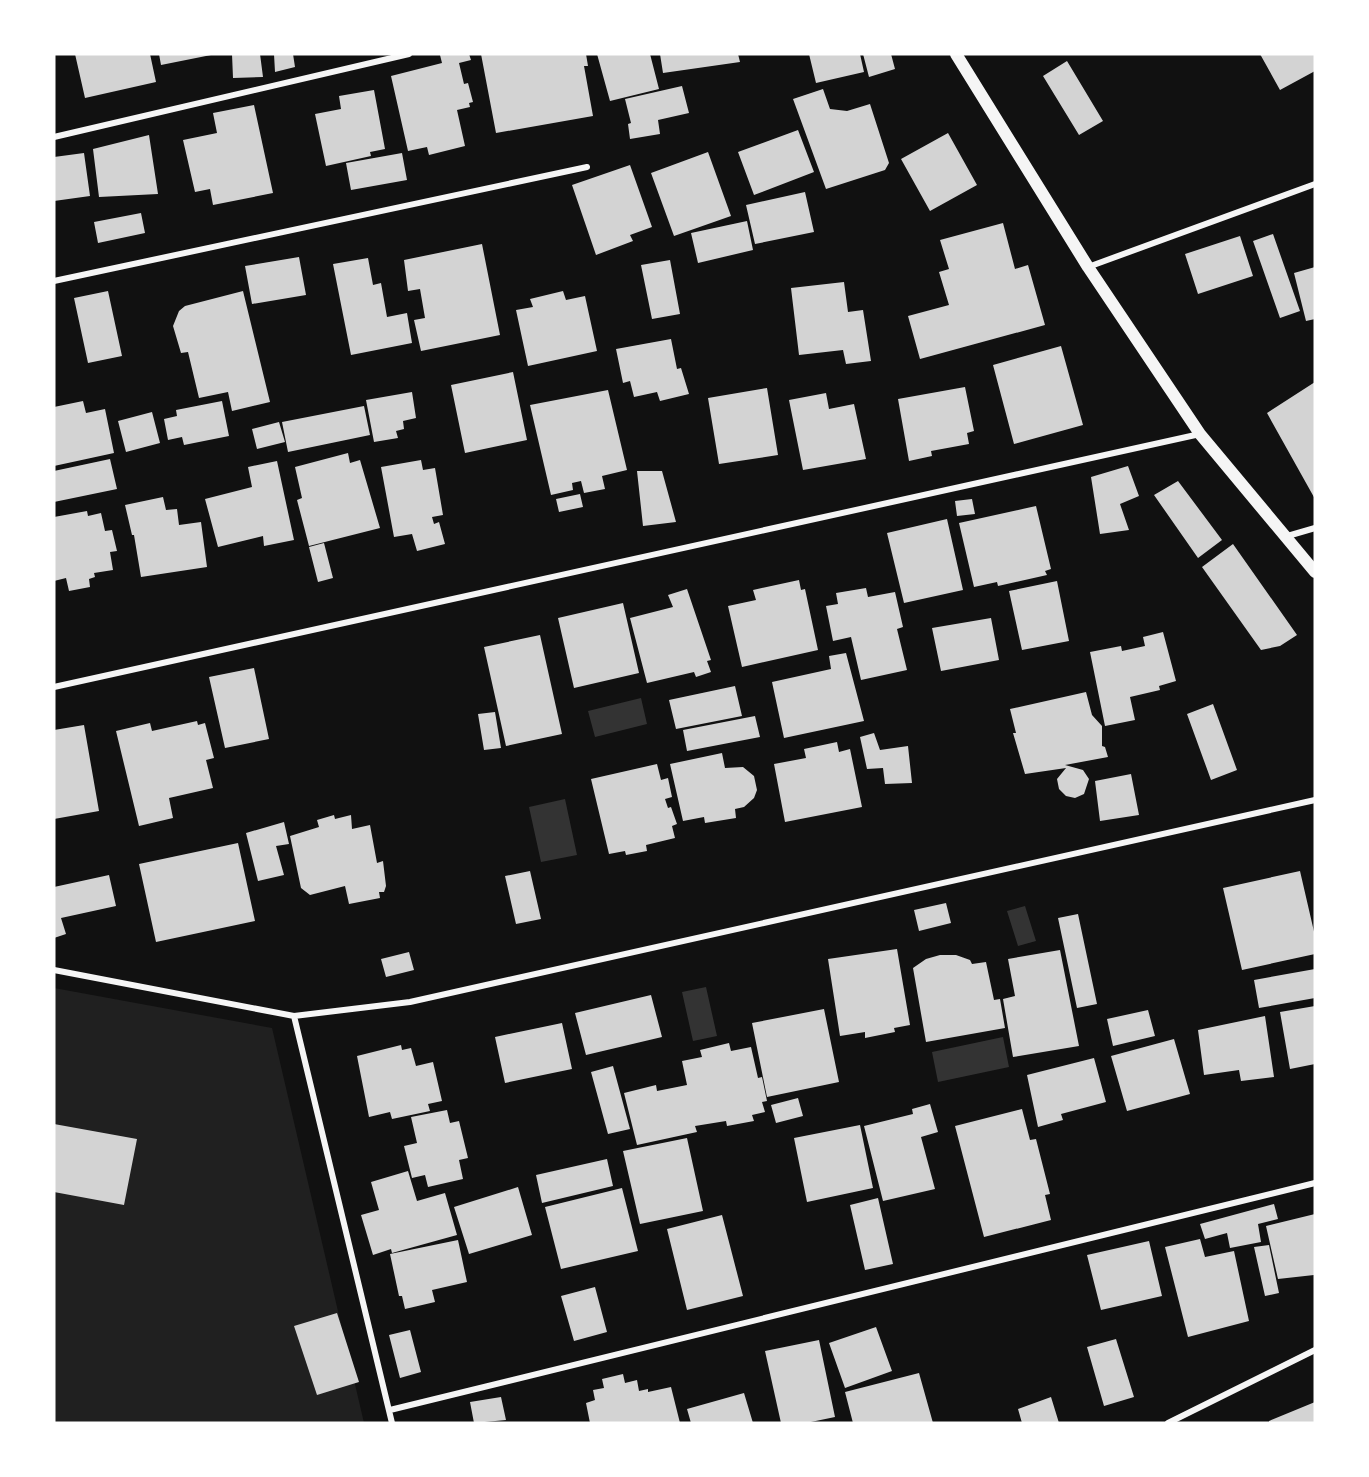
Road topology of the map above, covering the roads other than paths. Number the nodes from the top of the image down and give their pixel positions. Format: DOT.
graph roads {
  1 [pos="409,54"];
  2 [pos="956,54"];
  3 [pos="54,137"];
  4 [pos="587,167"];
  5 [pos="1315,184"];
  6 [pos="1088,267"];
  7 [pos="54,281"];
  8 [pos="1200,434"];
  9 [pos="1315,528"];
  10 [pos="1284,537"];
  11 [pos="1315,572"];
  12 [pos="54,687"];
  13 [pos="1315,800"];
  14 [pos="54,970"];
  15 [pos="294,1016"];
  16 [pos="1315,1183"];
  17 [pos="1315,1350"];
  18 [pos="390,1410"];
  19 [pos="392,1423"];
  20 [pos="1168,1423"];
  1 -- 3 [label="street"];
  2 -- 6 [label="main road"];
  4 -- 7 [label="street"];
  5 -- 6 [label="street"];
  6 -- 8 [label="main road"];
  8 -- 10 [label="main road"];
  8 -- 12 [label="street"];
  9 -- 10 [label="street"];
  10 -- 11 [label="main road"];
  13 -- 15 [label="street"];
  14 -- 15 [label="street"];
  15 -- 18 [label="street"];
  16 -- 18 [label="street"];
  17 -- 20 [label="street"];
  18 -- 19 [label="street"];
}
